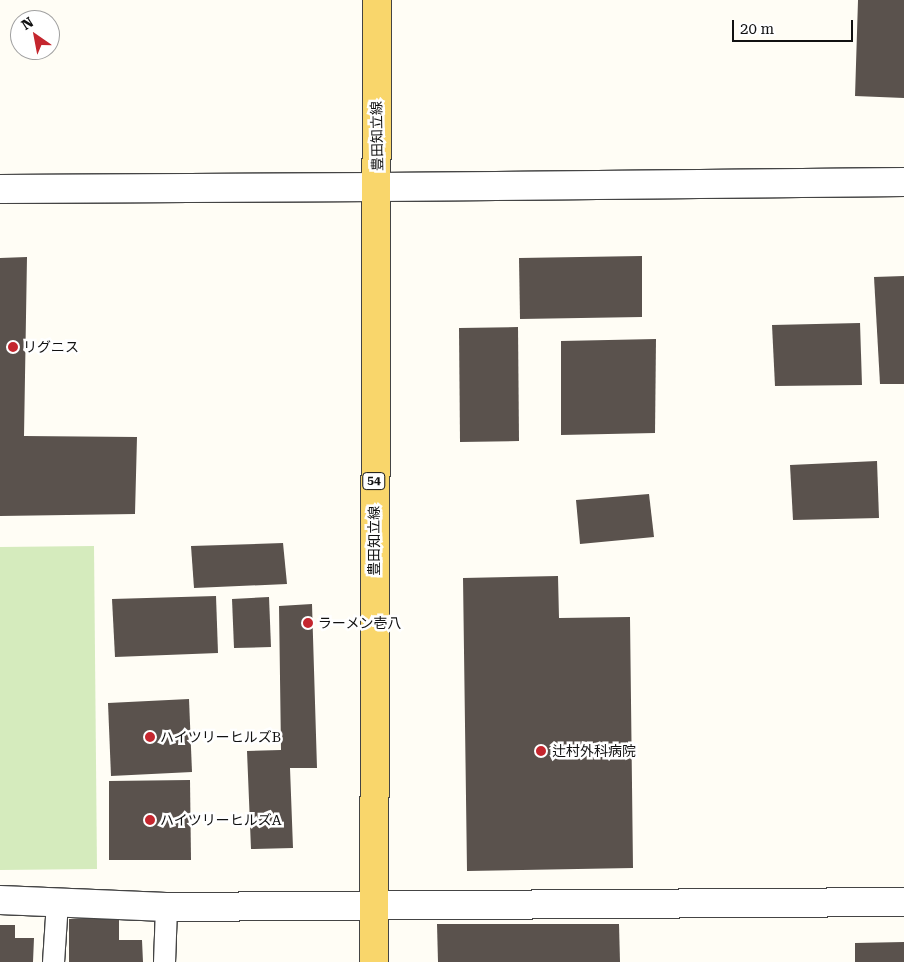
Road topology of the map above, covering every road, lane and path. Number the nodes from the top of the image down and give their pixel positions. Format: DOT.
graph roads {
  1 [pos="377,0"];
  2 [pos="904,182"];
  3 [pos="378,187"];
  4 [pos="0,189"];
  5 [pos="0,900"];
  6 [pos="57,901"];
  7 [pos="904,902"];
  8 [pos="374,904"];
  9 [pos="166,907"];
  10 [pos="53,962"];
  11 [pos="164,962"];
  12 [pos="374,962"];
  1 -- 3 [label="main road, 豊田知立線 / 54"];
  2 -- 3 [label="street"];
  3 -- 4 [label="street"];
  3 -- 8 [label="main road, 豊田知立線 / 54"];
  5 -- 6 [label="street"];
  6 -- 9 [label="street"];
  6 -- 10 [label="lane"];
  7 -- 8 [label="street"];
  8 -- 9 [label="street"];
  8 -- 12 [label="main road, 豊田知立線 / 54"];
  9 -- 11 [label="lane"];
}
